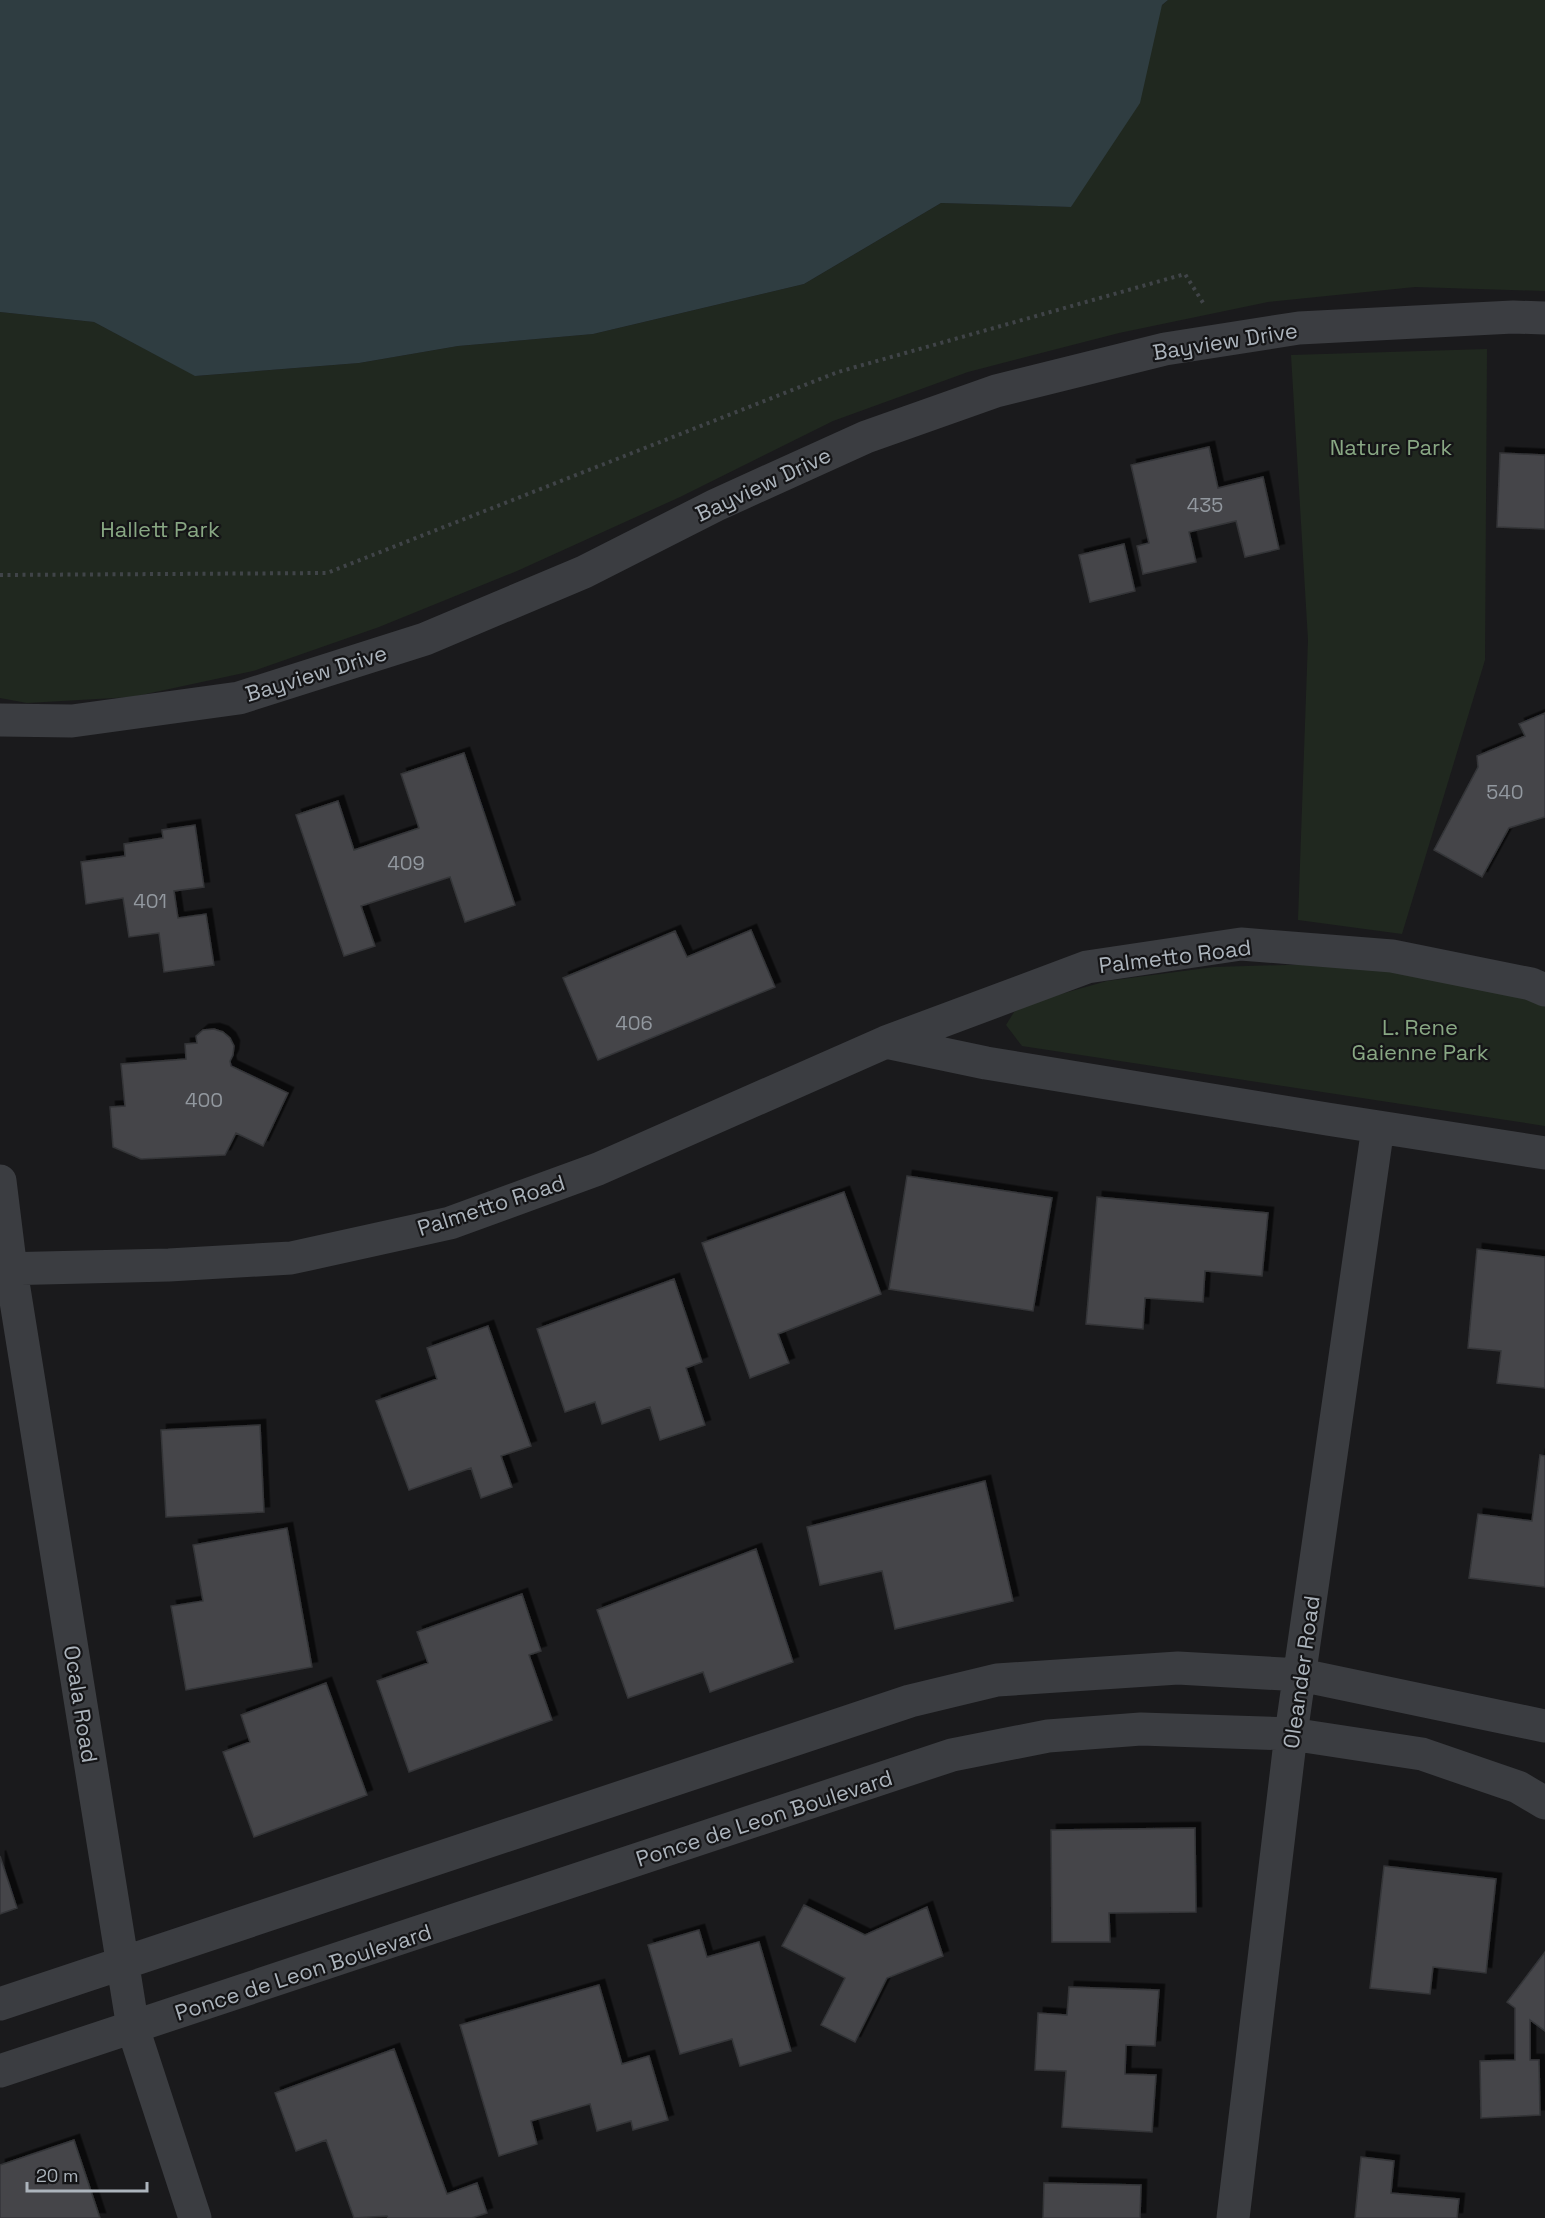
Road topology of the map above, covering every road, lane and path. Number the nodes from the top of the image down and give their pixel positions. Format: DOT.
graph roads {
  1 [pos="1545,318"];
  2 [pos="1227,339"];
  3 [pos="0,575"];
  4 [pos="0,720"];
  5 [pos="1545,990"];
  6 [pos="886,1042"];
  7 [pos="1378,1127"];
  8 [pos="1545,1153"];
  9 [pos="0,1181"];
  10 [pos="6,1269"];
  11 [pos="1300,1675"];
  12 [pos="1545,1726"];
  13 [pos="1291,1734"];
  14 [pos="1545,1803"];
  15 [pos="123,1963"];
  16 [pos="0,2004"];
  17 [pos="133,2028"];
  18 [pos="0,2071"];
  19 [pos="195,2218"];
  20 [pos="1233,2218"];
  1 -- 2 [label="street, Bayview Drive"];
  2 -- 3 [label="path"];
  2 -- 4 [label="street, Bayview Drive"];
  5 -- 6 [label="street, Palmetto Road"];
  6 -- 7 [label="street"];
  6 -- 10 [label="street, Palmetto Road"];
  7 -- 8 [label="street"];
  7 -- 11 [label="street, Oleander Road"];
  9 -- 10 [label="street, Ocala Road"];
  10 -- 15 [label="street, Ocala Road"];
  11 -- 12 [label="street"];
  11 -- 13 [label="street, Oleander Road"];
  11 -- 15 [label="street"];
  13 -- 14 [label="street, Ponce de Leon Boulevard"];
  13 -- 17 [label="street, Ponce de Leon Boulevard"];
  13 -- 20 [label="street, Oleander Road"];
  15 -- 16 [label="street"];
  15 -- 17 [label="street, Ocala Road"];
  17 -- 18 [label="street, Ponce de Leon Boulevard"];
  17 -- 19 [label="street, Ocala Road"];
}
